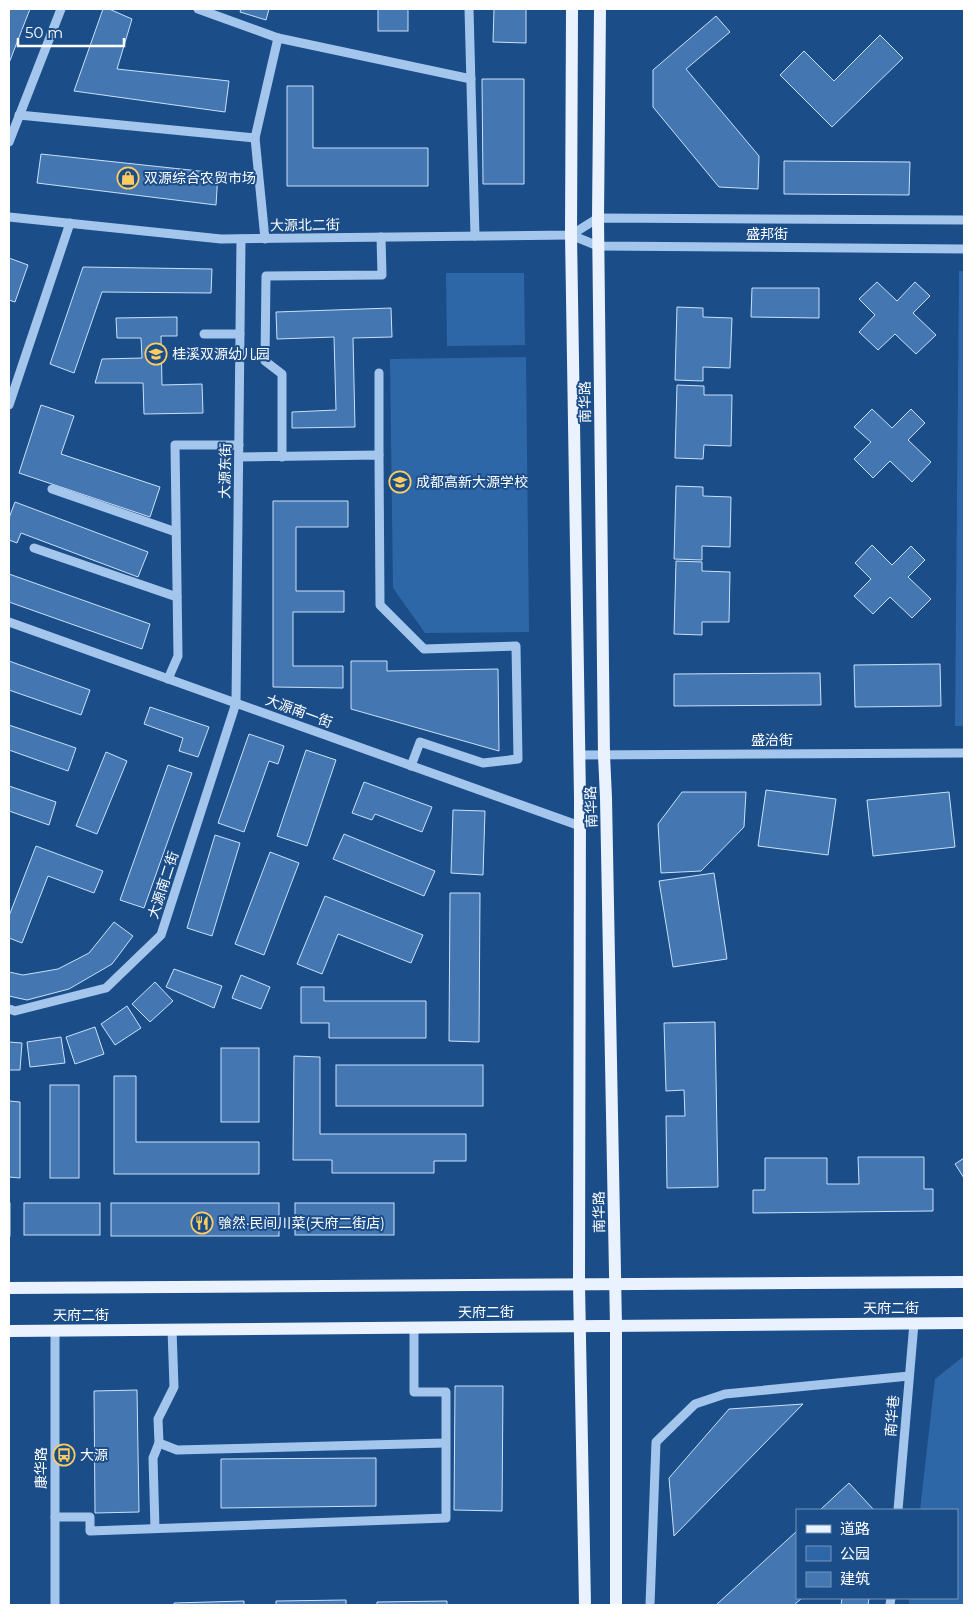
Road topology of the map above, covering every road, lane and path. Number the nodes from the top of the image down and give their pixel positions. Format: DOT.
graph roads {
  1 [pos="61,9"];
  2 [pos="198,9"];
  3 [pos="469,9"];
  4 [pos="572,9"];
  5 [pos="600,9"];
  6 [pos="278,38"];
  7 [pos="471,80"];
  8 [pos="19,116"];
  9 [pos="255,138"];
  10 [pos="9,142"];
  11 [pos="9,217"];
  12 [pos="598,218"];
  13 [pos="964,220"];
  14 [pos="70,223"];
  15 [pos="571,235"];
  16 [pos="475,236"];
  17 [pos="381,237"];
  18 [pos="240,239"];
  19 [pos="265,239"];
  20 [pos="598,246"];
  21 [pos="964,249"];
  22 [pos="204,334"];
  23 [pos="240,334"];
  24 [pos="379,373"];
  25 [pos="9,405"];
  26 [pos="239,445"];
  27 [pos="379,456"];
  28 [pos="239,457"];
  29 [pos="282,457"];
  30 [pos="52,489"];
  31 [pos="176,532"];
  32 [pos="34,548"];
  33 [pos="177,597"];
  34 [pos="9,622"];
  35 [pos="168,679"];
  36 [pos="236,703"];
  37 [pos="964,753"];
  38 [pos="580,755"];
  39 [pos="604,755"];
  40 [pos="411,766"];
  41 [pos="580,826"];
  42 [pos="9,1009"];
  43 [pos="964,1282"];
  44 [pos="579,1284"];
  45 [pos="616,1284"];
  46 [pos="9,1288"];
  47 [pos="914,1323"];
  48 [pos="964,1323"];
  49 [pos="580,1326"];
  50 [pos="616,1326"];
  51 [pos="414,1327"];
  52 [pos="172,1329"];
  53 [pos="9,1330"];
  54 [pos="55,1330"];
  55 [pos="909,1376"];
  56 [pos="160,1443"];
  57 [pos="445,1443"];
  58 [pos="898,1509"];
  59 [pos="55,1517"];
  60 [pos="154,1528"];
  61 [pos="55,1605"];
  62 [pos="585,1605"];
  63 [pos="616,1605"];
  64 [pos="650,1605"];
  1 -- 8 [label="street"];
  2 -- 6 [label="street"];
  3 -- 7 [label="street"];
  4 -- 15 [label="main road, 南华路"];
  5 -- 12 [label="main road, 南华路"];
  6 -- 7 [label="street"];
  6 -- 9 [label="street"];
  7 -- 16 [label="street"];
  8 -- 9 [label="street"];
  8 -- 10 [label="street"];
  9 -- 19 [label="street"];
  11 -- 14 [label="street, 大源北二街"];
  12 -- 13 [label="street, 盛邦街"];
  12 -- 15 [label="street"];
  12 -- 20 [label="main road, 南华路"];
  14 -- 18 [label="street, 大源北二街"];
  14 -- 25 [label="street"];
  15 -- 16 [label="street, 大源北二街"];
  15 -- 20 [label="street, 盛邦街"];
  15 -- 38 [label="main road, 南华路"];
  16 -- 17 [label="street, 大源北二街"];
  17 -- 19 [label="street, 大源北二街"];
  17 -- 29 [label="street"];
  18 -- 19 [label="street, 大源北二街"];
  18 -- 23 [label="street, 大源东街"];
  20 -- 21 [label="street, 盛邦街"];
  20 -- 39 [label="main road, 南华路"];
  22 -- 23 [label="street"];
  23 -- 26 [label="street, 大源东街"];
  24 -- 27 [label="street"];
  26 -- 28 [label="street, 大源东街"];
  26 -- 31 [label="street"];
  27 -- 29 [label="street"];
  27 -- 40 [label="street"];
  28 -- 29 [label="street"];
  28 -- 36 [label="street, 大源东街"];
  30 -- 31 [label="street"];
  31 -- 33 [label="street"];
  32 -- 33 [label="street"];
  33 -- 35 [label="street"];
  34 -- 35 [label="street, 大源南一街"];
  35 -- 36 [label="street, 大源南一街"];
  36 -- 40 [label="street, 大源南一街"];
  36 -- 42 [label="street, 大源南二街"];
  37 -- 39 [label="street, 盛治街"];
  38 -- 39 [label="street, 盛治街"];
  38 -- 41 [label="main road, 南华路"];
  39 -- 45 [label="main road, 南华路"];
  40 -- 41 [label="street, 大源南一街"];
  41 -- 44 [label="main road, 南华路"];
  43 -- 45 [label="main road, 天府二街"];
  44 -- 45 [label="main road, 天府二街"];
  44 -- 46 [label="main road, 天府二街"];
  44 -- 49 [label="main road, 南华路"];
  45 -- 50 [label="main road, 南华路"];
  47 -- 48 [label="main road, 天府二街"];
  47 -- 50 [label="main road, 天府二街"];
  47 -- 55 [label="street, 南华巷"];
  49 -- 50 [label="main road, 天府二街"];
  49 -- 51 [label="main road, 天府二街"];
  49 -- 62 [label="main road, 南华路"];
  50 -- 63 [label="main road, 南华路"];
  51 -- 52 [label="main road, 天府二街"];
  51 -- 57 [label="street"];
  52 -- 54 [label="main road, 天府二街"];
  52 -- 56 [label="street"];
  53 -- 54 [label="main road, 天府二街"];
  54 -- 59 [label="street, 康华路"];
  55 -- 58 [label="street, 南华巷"];
  55 -- 64 [label="street"];
  56 -- 57 [label="street"];
  56 -- 60 [label="street"];
  57 -- 60 [label="street"];
  59 -- 60 [label="street"];
  59 -- 61 [label="street, 康华路"];
}
